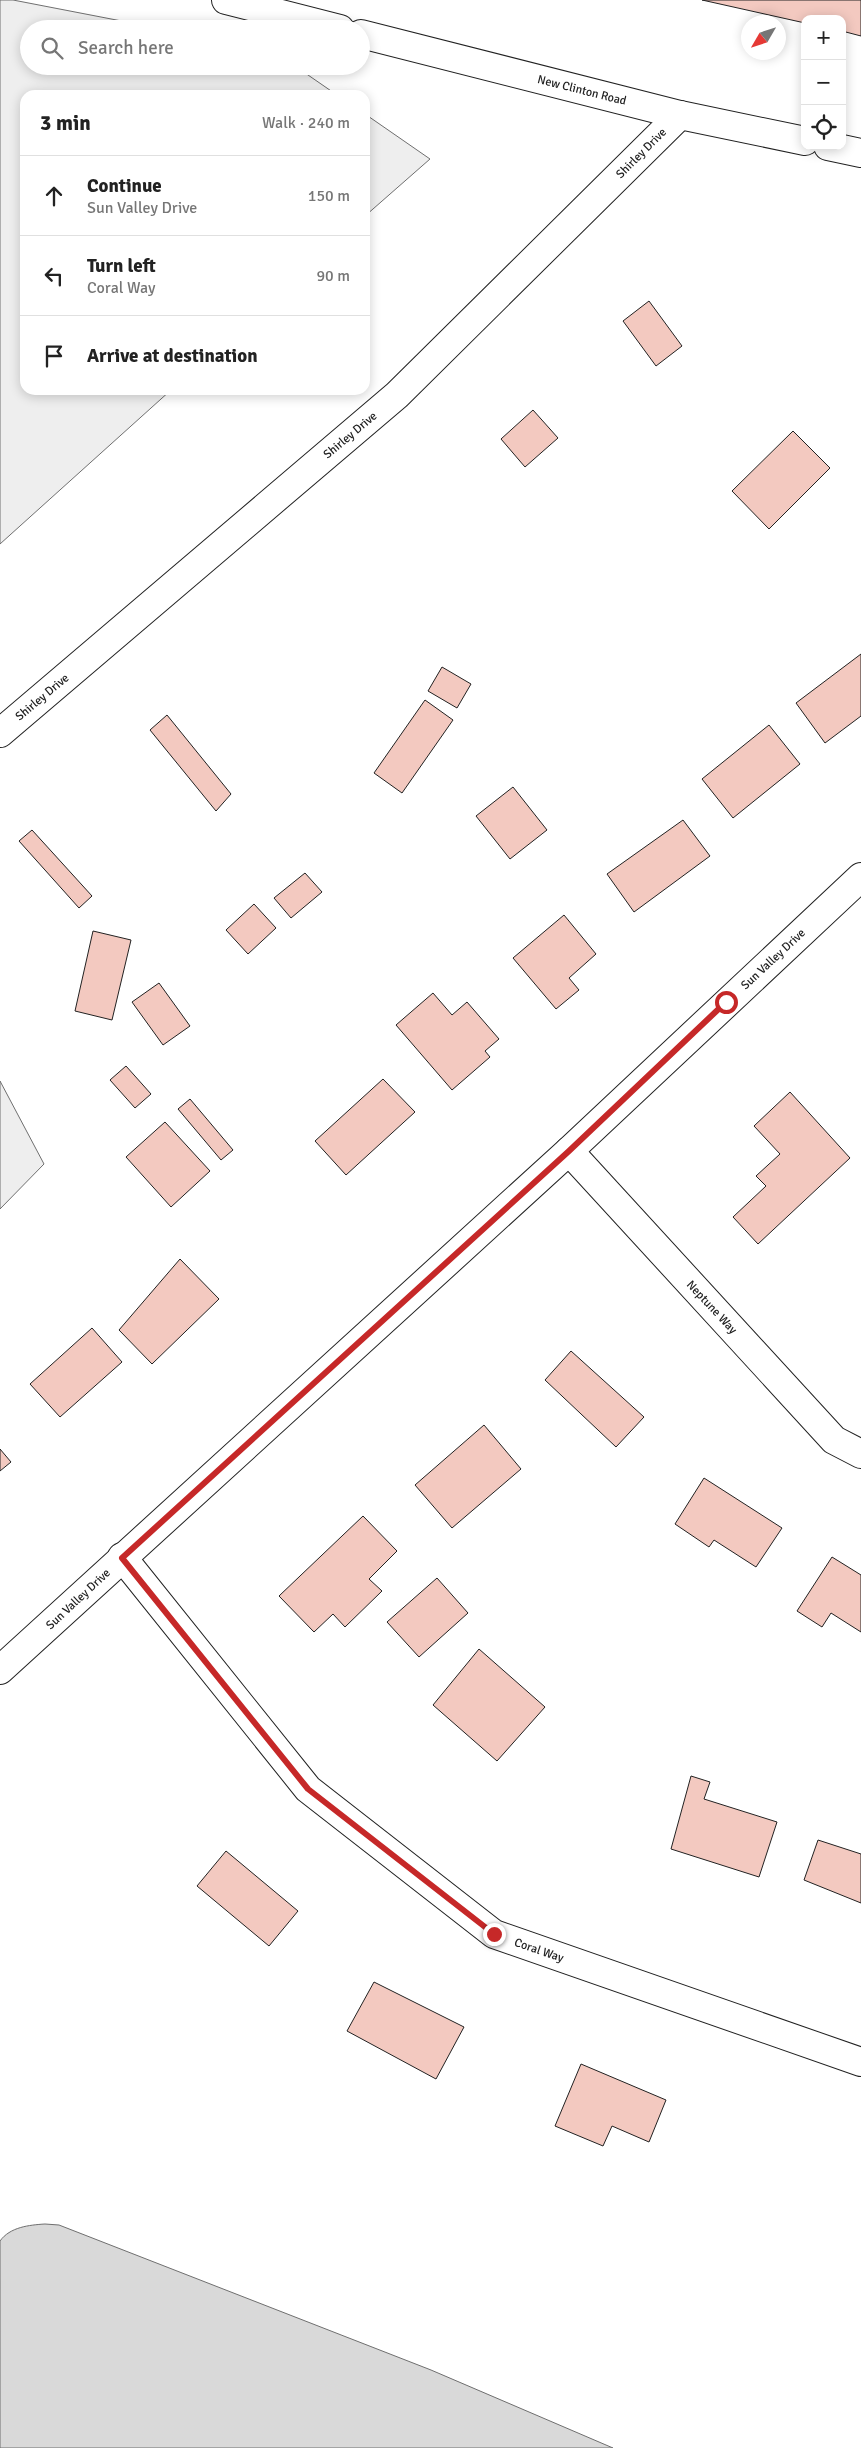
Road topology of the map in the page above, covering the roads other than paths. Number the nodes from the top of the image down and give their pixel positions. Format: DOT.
graph roads {
  1 [pos="226,0"];
  2 [pos="305,20"];
  3 [pos="370,36"];
  4 [pos="680,115"];
  5 [pos="801,140"];
  6 [pos="846,150"];
  7 [pos="861,153"];
  8 [pos="0,733"];
  9 [pos="861,877"];
  10 [pos="569,1151"];
  11 [pos="861,1454"];
  12 [pos="122,1558"];
  13 [pos="0,1670"];
  14 [pos="861,2062"];
  1 -- 2 [label="street"];
  3 -- 4 [label="street, New Clinton Road"];
  4 -- 5 [label="street, New Clinton Road"];
  4 -- 8 [label="street, Shirley Drive"];
  6 -- 7 [label="street"];
  9 -- 10 [label="street, Sun Valley Drive"];
  10 -- 11 [label="street, Neptune Way"];
  10 -- 12 [label="street, Sun Valley Drive"];
  12 -- 13 [label="street, Sun Valley Drive"];
  12 -- 14 [label="street, Coral Way"];
}
